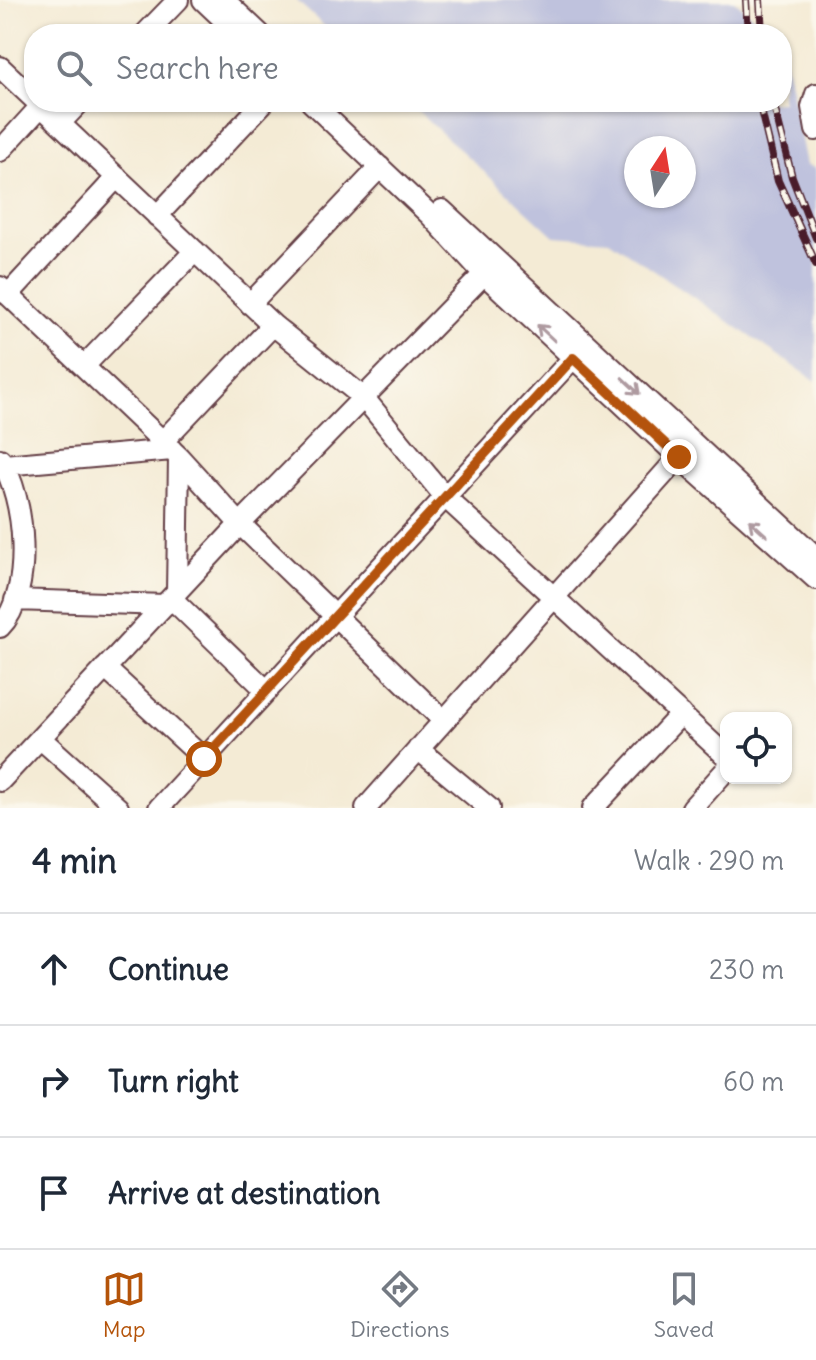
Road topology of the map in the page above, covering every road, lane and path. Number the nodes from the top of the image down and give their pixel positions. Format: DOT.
graph roads {
  1 [pos="178,0"];
  2 [pos="203,0"];
  3 [pos="224,0"];
  4 [pos="155,24"];
  5 [pos="228,24"];
  6 [pos="249,24"];
  7 [pos="0,67"];
  8 [pos="24,90"];
  9 [pos="816,94"];
  10 [pos="29,112"];
  11 [pos="48,112"];
  12 [pos="70,112"];
  13 [pos="255,112"];
  14 [pos="322,112"];
  15 [pos="340,112"];
  16 [pos="60,123"];
  17 [pos="816,130"];
  18 [pos="0,151"];
  19 [pos="380,167"];
  20 [pos="117,177"];
  21 [pos="157,216"];
  22 [pos="195,251"];
  23 [pos="484,274"];
  24 [pos="4,291"];
  25 [pos="250,304"];
  26 [pos="273,325"];
  27 [pos="573,358"];
  28 [pos="84,366"];
  29 [pos="364,398"];
  30 [pos="171,449"];
  31 [pos="679,457"];
  32 [pos="2,462"];
  33 [pos="445,497"];
  34 [pos="240,524"];
  35 [pos="816,557"];
  36 [pos="816,579"];
  37 [pos="553,596"];
  38 [pos="171,598"];
  39 [pos="15,600"];
  40 [pos="336,616"];
  41 [pos="0,627"];
  42 [pos="105,668"];
  43 [pos="267,691"];
  44 [pos="681,714"];
  45 [pos="443,720"];
  46 [pos="40,738"];
  47 [pos="418,749"];
  48 [pos="720,750"];
  49 [pos="204,759"];
  50 [pos="720,777"];
  51 [pos="0,781"];
  52 [pos="118,808"];
  53 [pos="159,808"];
  54 [pos="366,808"];
  55 [pos="489,808"];
  56 [pos="593,808"];
  57 [pos="692,808"];
  1 -- 4 [label="street"];
  2 -- 5 [label="street"];
  3 -- 6 [label="street"];
  7 -- 8 [label="street"];
  9 -- 17 [label="street"];
  10 -- 18 [label="street"];
  11 -- 16 [label="street"];
  12 -- 16 [label="street"];
  13 -- 21 [label="street"];
  14 -- 19 [label="street"];
  15 -- 35 [label="street, one-way"];
  16 -- 20 [label="street"];
  19 -- 23 [label="street"];
  19 -- 25 [label="street"];
  20 -- 21 [label="street"];
  20 -- 24 [label="street"];
  21 -- 22 [label="street"];
  22 -- 25 [label="street"];
  22 -- 28 [label="street"];
  27 -- 23 [label="street, one-way"];
  23 -- 29 [label="street"];
  24 -- 28 [label="street"];
  25 -- 26 [label="street"];
  26 -- 29 [label="street"];
  26 -- 30 [label="street"];
  27 -- 31 [label="street"];
  27 -- 33 [label="street"];
  28 -- 30 [label="street"];
  29 -- 33 [label="street"];
  29 -- 34 [label="street"];
  30 -- 32 [label="street"];
  30 -- 34 [label="street"];
  30 -- 38 [label="street"];
  36 -- 31 [label="street, one-way"];
  31 -- 37 [label="street"];
  32 -- 39 [label="street"];
  33 -- 37 [label="street"];
  33 -- 40 [label="street"];
  34 -- 38 [label="street"];
  34 -- 40 [label="street"];
  37 -- 44 [label="street"];
  37 -- 45 [label="street"];
  38 -- 39 [label="street"];
  38 -- 42 [label="street"];
  38 -- 43 [label="street"];
  39 -- 41 [label="street"];
  40 -- 43 [label="street"];
  40 -- 45 [label="street"];
  42 -- 46 [label="street"];
  42 -- 49 [label="street"];
  43 -- 49 [label="street"];
  44 -- 48 [label="street"];
  44 -- 56 [label="street"];
  45 -- 47 [label="street"];
  46 -- 51 [label="street"];
  46 -- 52 [label="street"];
  47 -- 54 [label="street"];
  47 -- 55 [label="street"];
  49 -- 53 [label="street"];
  50 -- 57 [label="street"];
}
